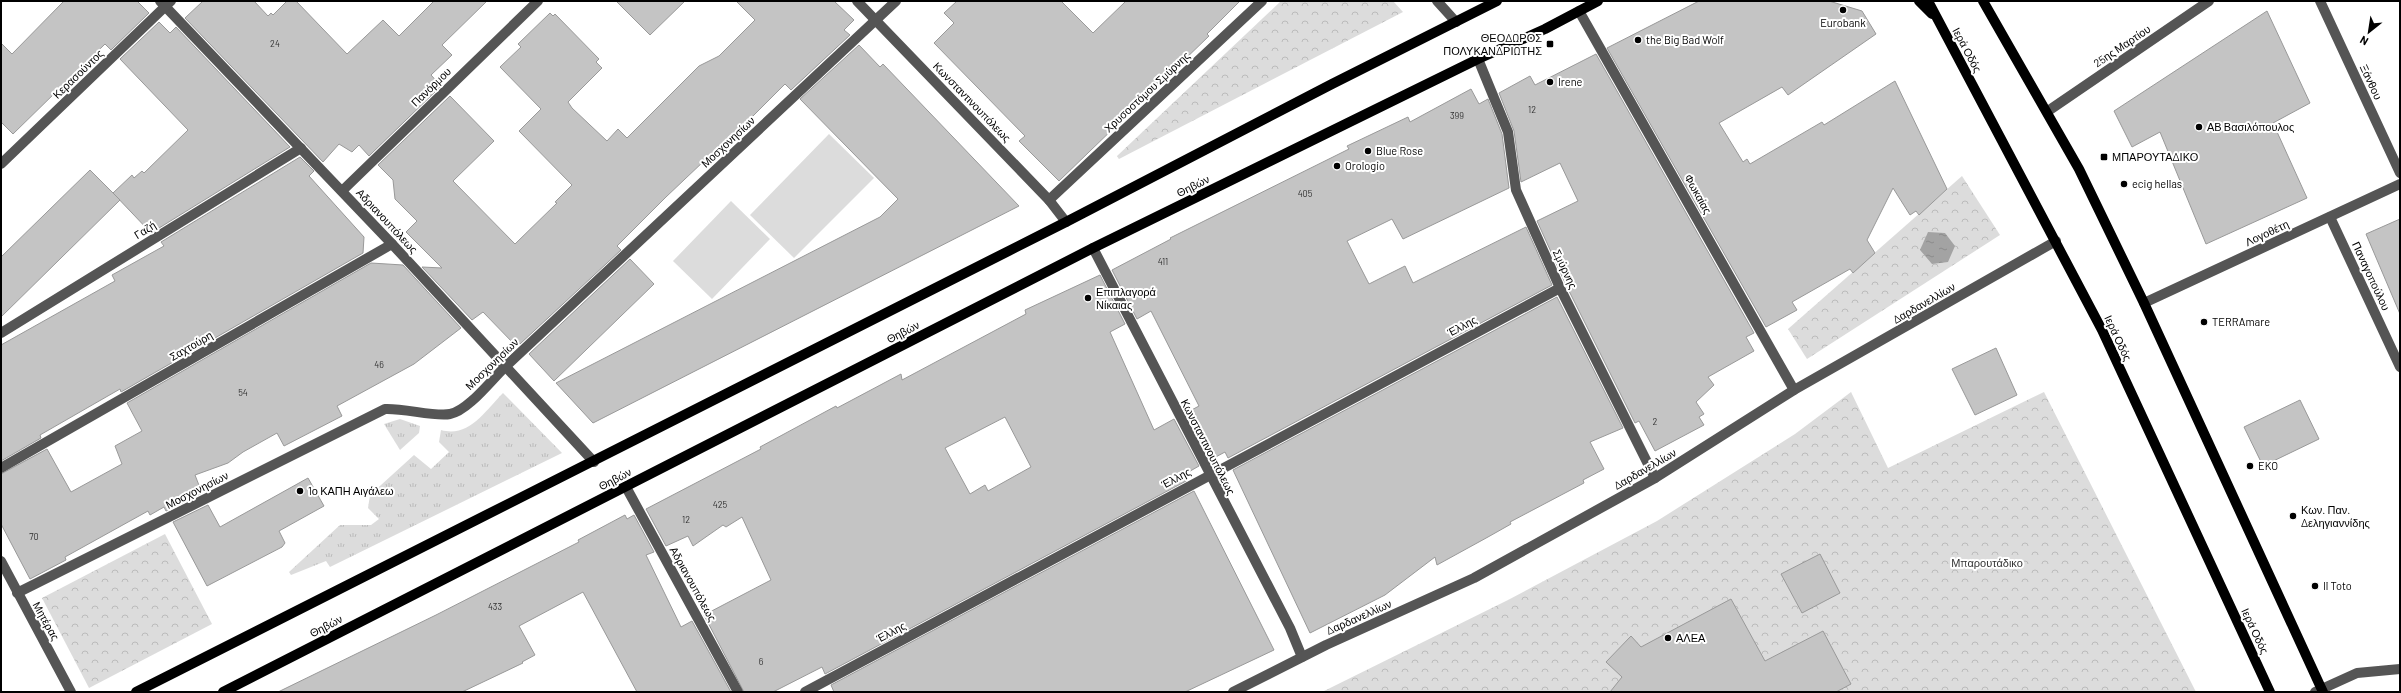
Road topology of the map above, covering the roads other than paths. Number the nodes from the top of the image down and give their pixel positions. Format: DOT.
graph roads {
  1 [pos="538,1"];
  2 [pos="857,1"];
  3 [pos="896,1"];
  4 [pos="1262,1"];
  5 [pos="1437,1"];
  6 [pos="1497,1"];
  7 [pos="1598,1"];
  8 [pos="1919,1"];
  9 [pos="1928,1"];
  10 [pos="1983,1"];
  11 [pos="2209,1"];
  12 [pos="2320,1"];
  13 [pos="165,3"];
  14 [pos="1579,11"];
  15 [pos="1937,19"];
  16 [pos="876,20"];
  17 [pos="1456,22"];
  18 [pos="1478,59"];
  19 [pos="2048,111"];
  20 [pos="301,148"];
  21 [pos="1,164"];
  22 [pos="2400,173"];
  23 [pos="2400,184"];
  24 [pos="342,191"];
  25 [pos="1049,200"];
  26 [pos="2330,217"];
  27 [pos="1066,222"];
  28 [pos="2056,242"];
  29 [pos="392,244"];
  30 [pos="1093,248"];
  31 [pos="1560,288"];
  32 [pos="2144,303"];
  33 [pos="1,333"];
  34 [pos="506,366"];
  35 [pos="2400,367"];
  36 [pos="1794,390"];
  37 [pos="594,462"];
  38 [pos="1,468"];
  39 [pos="1208,474"];
  40 [pos="1655,478"];
  41 [pos="626,487"];
  42 [pos="1,562"];
  43 [pos="17,593"];
  44 [pos="1302,657"];
  45 [pos="2400,669"];
  46 [pos="2320,691"];
  47 [pos="71,692"];
  48 [pos="136,692"];
  49 [pos="223,692"];
  50 [pos="738,692"];
  51 [pos="805,692"];
  52 [pos="1233,692"];
  53 [pos="2270,692"];
  1 -- 24 [label="street, Πανόρμου"];
  2 -- 16 [label="street, Κωνσταντινουπόλεως"];
  3 -- 16 [label="street, Μοσχονησίων"];
  4 -- 25 [label="street, Χρυσοστόμου Σμύρνης"];
  5 -- 17 [label="street"];
  6 -- 17 [label="main road"];
  7 -- 14 [label="main road, Θηβών"];
  8 -- 15 [label="main road"];
  9 -- 15 [label="main road, Ιερά Οδός"];
  10 -- 19 [label="main road"];
  11 -- 19 [label="street, 25ης Μαρτίου"];
  12 -- 22 [label="street, Ξάνθου"];
  13 -- 20 [label="street, Αδριανουπόλεως"];
  13 -- 21 [label="street, Κερασούντος"];
  14 -- 18 [label="main road, Θηβών"];
  14 -- 36 [label="street, Φωκαίας"];
  15 -- 28 [label="main road, Ιερά Οδός"];
  16 -- 25 [label="street, Κωνσταντινουπόλεως"];
  16 -- 34 [label="street, Μοσχονησίων"];
  17 -- 27 [label="main road"];
  18 -- 30 [label="main road, Θηβών"];
  18 -- 31 [label="street, Σμύρνης"];
  19 -- 32 [label="main road"];
  20 -- 24 [label="street, Αδριανουπόλεως"];
  20 -- 33 [label="street, Γαζή"];
  23 -- 26 [label="street, Λογοθέτη"];
  24 -- 29 [label="street, Αδριανουπόλεως"];
  25 -- 27 [label="street, Κωνσταντινουπόλεως"];
  26 -- 32 [label="street, Λογοθέτη"];
  26 -- 35 [label="street, Παναγοπούλου"];
  27 -- 37 [label="main road"];
  28 -- 36 [label="street, Δαρδανελλίων"];
  28 -- 53 [label="main road, Ιερά Οδός"];
  29 -- 34 [label="street, Αδριανουπόλεως"];
  29 -- 38 [label="street, Σαχτούρη"];
  30 -- 39 [label="street, Κωνσταντινουπόλεως"];
  30 -- 41 [label="main road, Θηβών"];
  31 -- 39 [label="street, Έλλης"];
  31 -- 40 [label="street, Σμύρνης"];
  32 -- 46 [label="main road"];
  34 -- 37 [label="street, Αδριανουπόλεως"];
  34 -- 43 [label="street, Μοσχονησίων"];
  36 -- 40 [label="street, Δαρδανελλίων"];
  37 -- 48 [label="main road"];
  39 -- 44 [label="street, Κωνσταντινουπόλεως"];
  39 -- 51 [label="street, Έλλης"];
  40 -- 44 [label="street, Δαρδανελλίων"];
  41 -- 49 [label="main road, Θηβών"];
  41 -- 50 [label="street, Αδριανουπόλεως"];
  42 -- 43 [label="street, Μητέρας"];
  43 -- 47 [label="street, Μητέρας"];
  44 -- 52 [label="street, Δαρδανελλίων"];
  45 -- 46 [label="street"];
}
